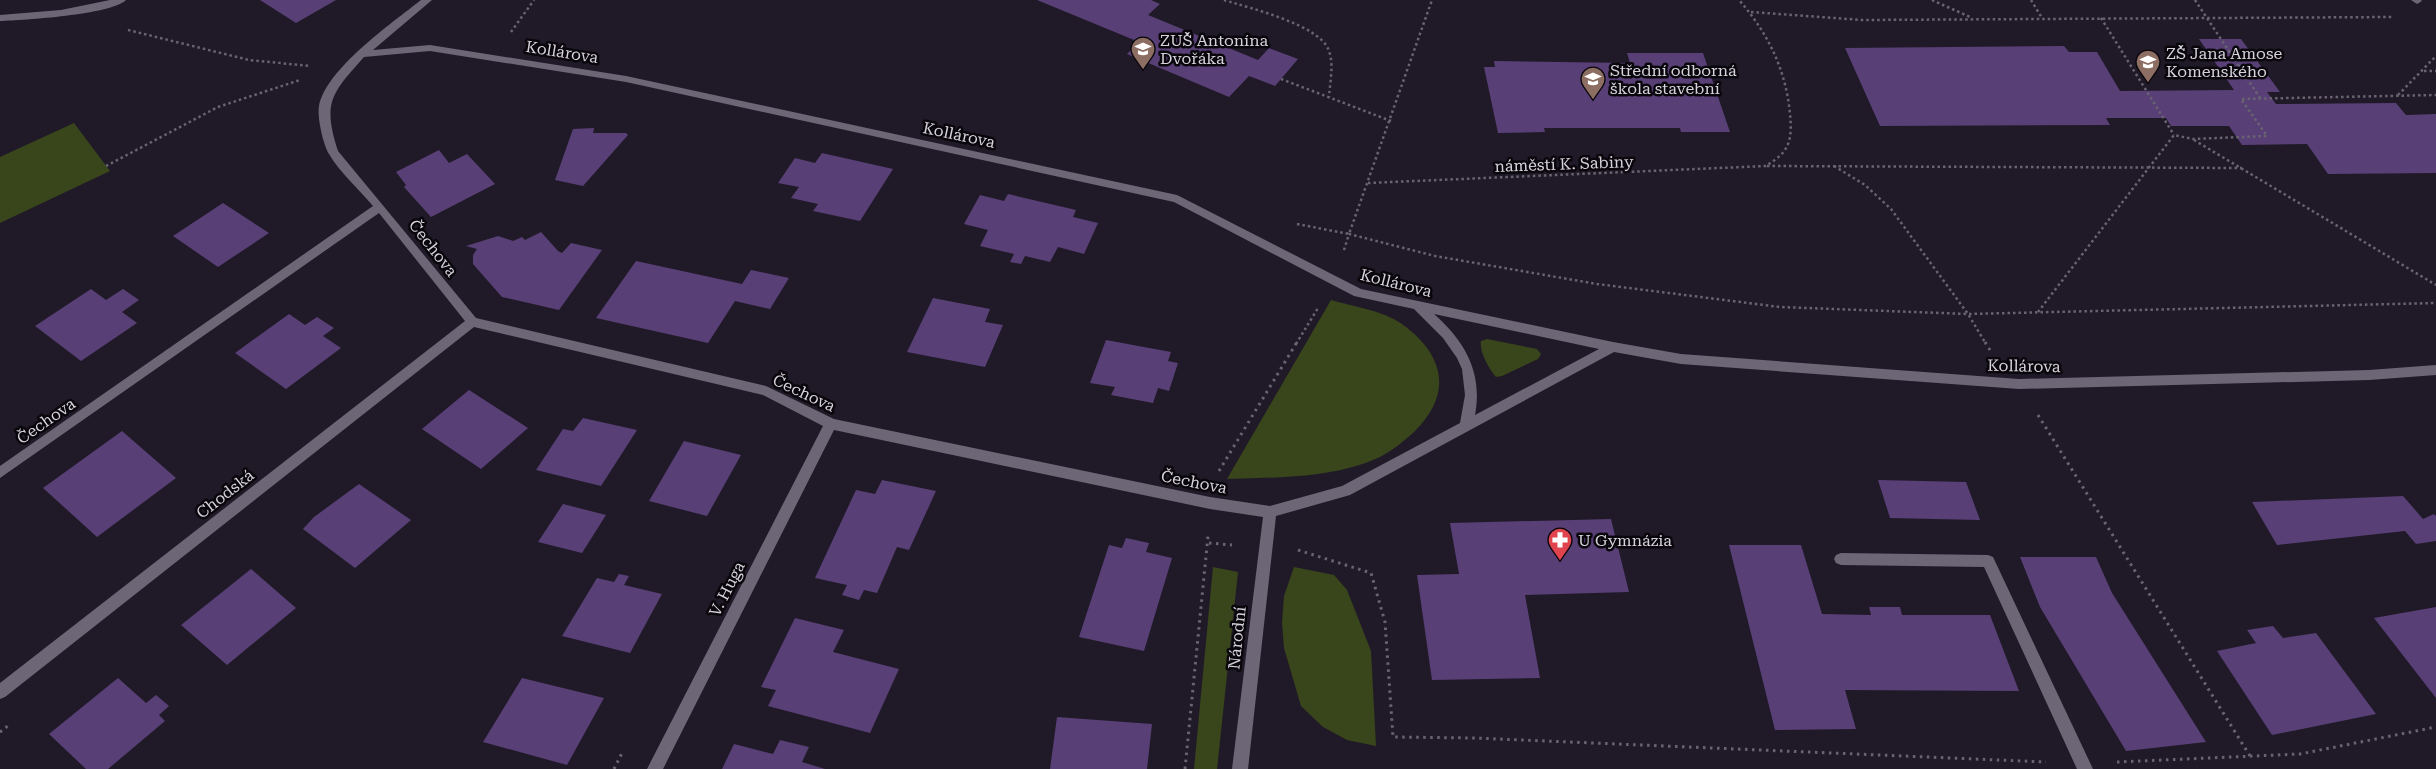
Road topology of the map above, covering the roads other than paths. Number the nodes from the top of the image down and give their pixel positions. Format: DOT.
graph roads {
  1 [pos="121,0"];
  2 [pos="427,0"];
  3 [pos="0,18"];
  4 [pos="361,54"];
  5 [pos="380,206"];
  6 [pos="1414,305"];
  7 [pos="472,322"];
  8 [pos="1613,347"];
  9 [pos="2436,370"];
  10 [pos="831,424"];
  11 [pos="1466,426"];
  12 [pos="0,473"];
  13 [pos="1270,512"];
  14 [pos="1841,560"];
  15 [pos="0,692"];
  16 [pos="2084,766"];
  17 [pos="655,769"];
  18 [pos="1240,769"];
  1 -- 3 [label="street"];
  2 -- 4 [label="street"];
  4 -- 5 [label="street, Čechova"];
  4 -- 6 [label="street, Kollárova"];
  5 -- 7 [label="street, Čechova"];
  5 -- 12 [label="street, Čechova"];
  6 -- 8 [label="street, Kollárova"];
  6 -- 11 [label="street"];
  7 -- 10 [label="street, Čechova"];
  7 -- 15 [label="street, Chodská"];
  8 -- 9 [label="street, Kollárova"];
  8 -- 11 [label="street"];
  10 -- 13 [label="street, Čechova"];
  10 -- 17 [label="street, V. Huga"];
  11 -- 13 [label="street"];
  13 -- 18 [label="street, Národní"];
  14 -- 16 [label="street"];
}
